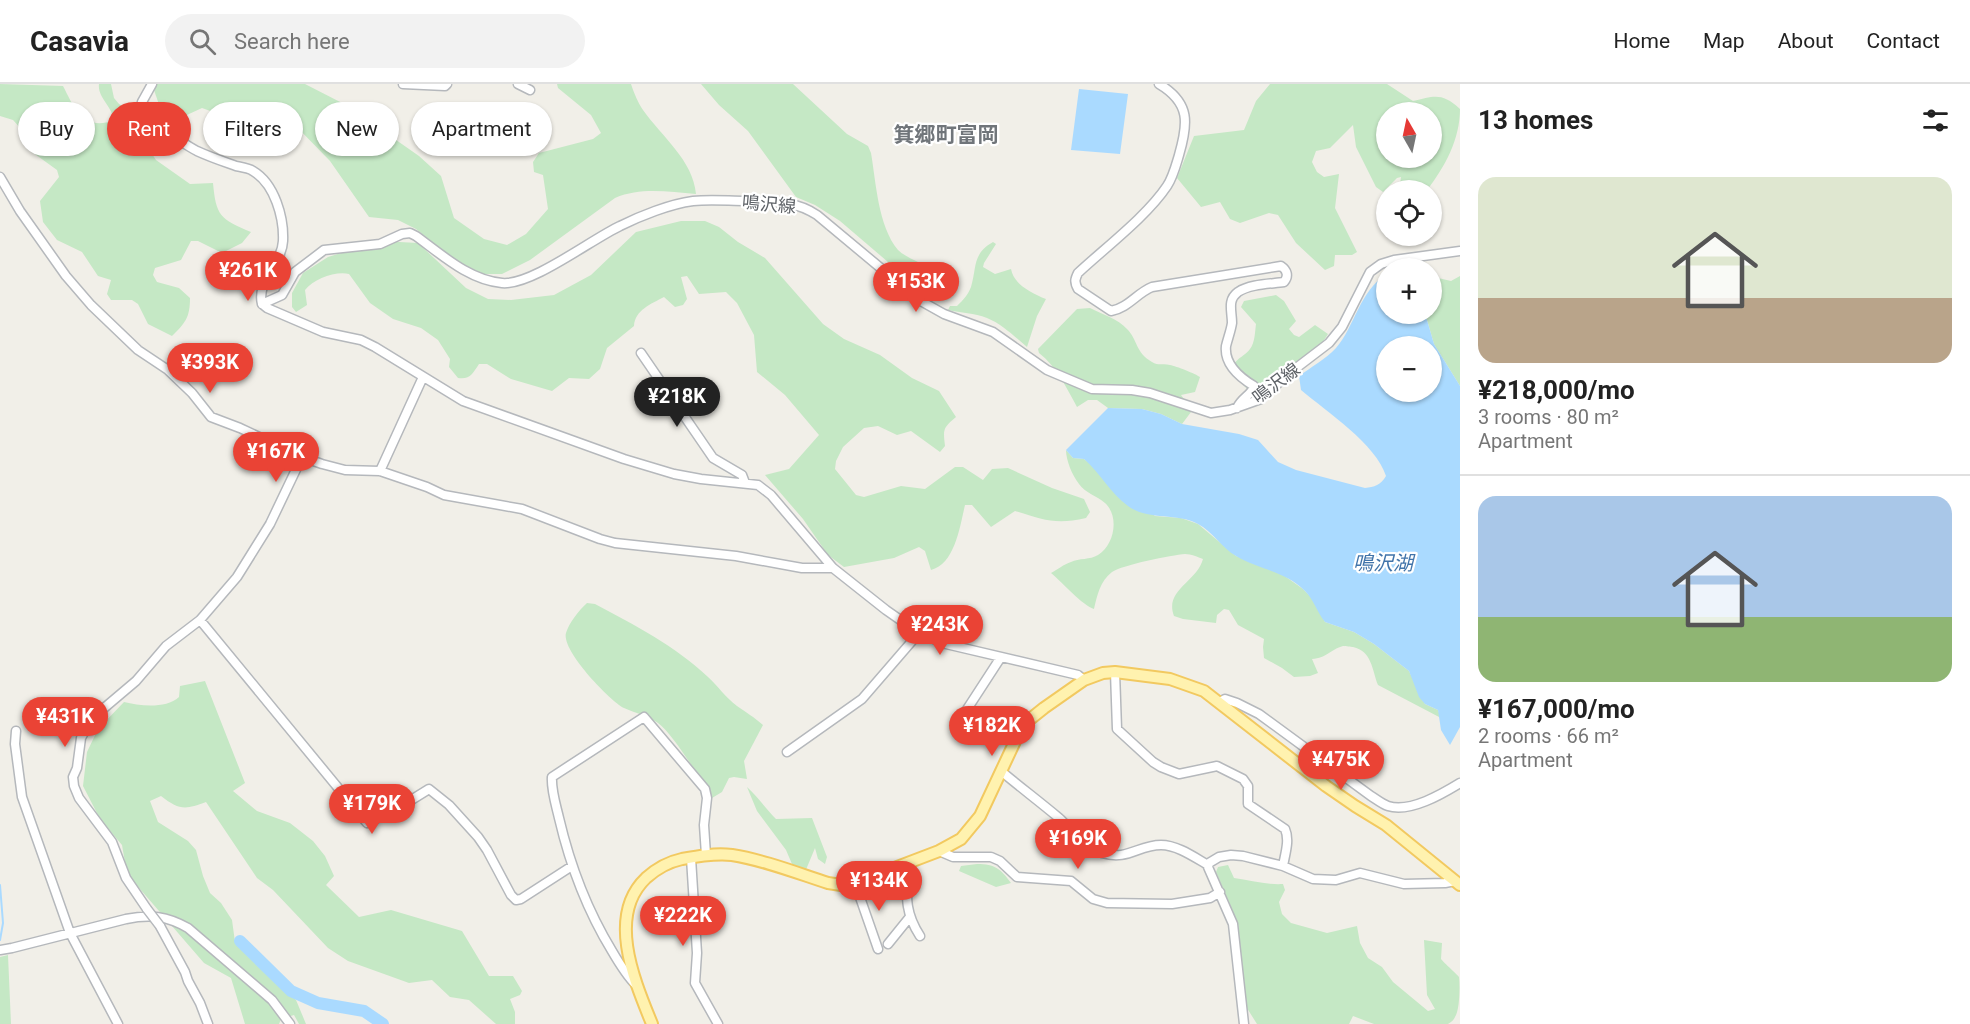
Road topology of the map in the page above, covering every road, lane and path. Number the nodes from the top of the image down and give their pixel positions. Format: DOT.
graph roads {
  1 [pos="152,84"];
  2 [pos="403,84"];
  3 [pos="418,84"];
  4 [pos="447,84"];
  5 [pos="518,84"];
  6 [pos="1159,84"];
  7 [pos="530,90"];
  8 [pos="0,177"];
  9 [pos="1460,251"];
  10 [pos="262,304"];
  11 [pos="641,353"];
  12 [pos="423,378"];
  13 [pos="1238,408"];
  14 [pos="302,457"];
  15 [pos="380,471"];
  16 [pos="744,483"];
  17 [pos="833,568"];
  18 [pos="200,620"];
  19 [pos="919,633"];
  20 [pos="1001,657"];
  21 [pos="1115,672"];
  22 [pos="1084,680"];
  23 [pos="1220,702"];
  24 [pos="962,717"];
  25 [pos="16,731"];
  26 [pos="787,752"];
  27 [pos="1001,771"];
  28 [pos="1460,783"];
  29 [pos="939,851"];
  30 [pos="706,855"];
  31 [pos="691,858"];
  32 [pos="908,863"];
  33 [pos="1208,865"];
  34 [pos="573,866"];
  35 [pos="1283,866"];
  36 [pos="855,883"];
  37 [pos="1457,883"];
  38 [pos="1220,892"];
  39 [pos="909,918"];
  40 [pos="70,933"];
  41 [pos="920,936"];
  42 [pos="888,944"];
  43 [pos="878,949"];
  44 [pos="0,950"];
  45 [pos="636,985"];
  46 [pos="118,1024"];
  47 [pos="208,1024"];
  48 [pos="290,1024"];
  49 [pos="652,1024"];
  50 [pos="718,1024"];
  51 [pos="1244,1024"];
  1 -- 10 [label="street"];
  2 -- 3 [label="street"];
  3 -- 4 [label="street"];
  5 -- 7 [label="street"];
  6 -- 13 [label="street"];
  8 -- 14 [label="street"];
  9 -- 13 [label="street, 鳴沢線"];
  10 -- 12 [label="street"];
  10 -- 13 [label="street, 鳴沢線"];
  11 -- 16 [label="street"];
  12 -- 15 [label="street"];
  12 -- 16 [label="street"];
  14 -- 15 [label="street"];
  14 -- 18 [label="street"];
  15 -- 17 [label="street"];
  16 -- 17 [label="street"];
  17 -- 19 [label="street"];
  18 -- 34 [label="street"];
  18 -- 47 [label="street, bridge"];
  19 -- 20 [label="street"];
  19 -- 26 [label="street"];
  20 -- 22 [label="street"];
  20 -- 24 [label="street"];
  21 -- 22 [label="main road"];
  21 -- 23 [label="main road"];
  21 -- 35 [label="street"];
  22 -- 27 [label="main road"];
  23 -- 28 [label="street"];
  23 -- 37 [label="main road"];
  25 -- 40 [label="street"];
  27 -- 29 [label="main road"];
  27 -- 33 [label="street"];
  29 -- 32 [label="main road"];
  29 -- 38 [label="street"];
  30 -- 31 [label="main road"];
  30 -- 34 [label="street"];
  30 -- 36 [label="main road"];
  31 -- 45 [label="main road"];
  31 -- 50 [label="street"];
  32 -- 36 [label="main road"];
  32 -- 39 [label="street"];
  33 -- 35 [label="street"];
  33 -- 38 [label="street"];
  34 -- 45 [label="street"];
  35 -- 37 [label="street"];
  36 -- 43 [label="street"];
  38 -- 51 [label="street"];
  39 -- 41 [label="street"];
  39 -- 42 [label="street"];
  40 -- 44 [label="street"];
  40 -- 46 [label="street"];
  40 -- 48 [label="street"];
  45 -- 49 [label="main road"];
}
